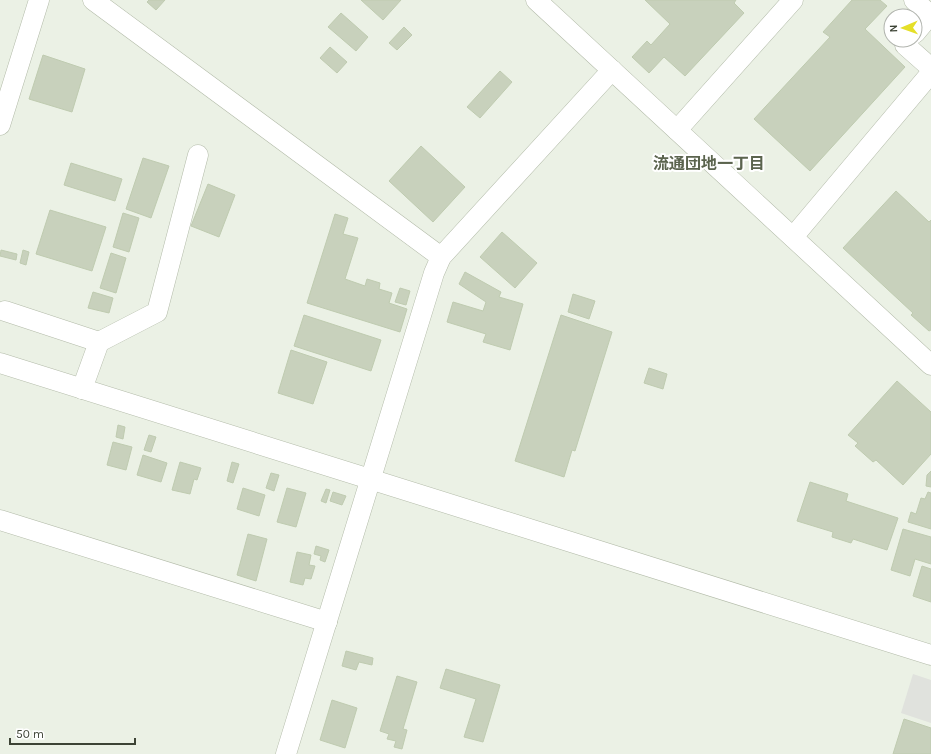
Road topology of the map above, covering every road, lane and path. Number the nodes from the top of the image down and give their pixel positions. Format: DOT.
graph roads {
  1 [pos="39,0"];
  2 [pos="93,0"];
  3 [pos="536,0"];
  4 [pos="793,0"];
  5 [pos="914,0"];
  6 [pos="930,15"];
  7 [pos="923,23"];
  8 [pos="908,48"];
  9 [pos="931,68"];
  10 [pos="612,70"];
  11 [pos="931,73"];
  12 [pos="0,125"];
  13 [pos="677,130"];
  14 [pos="198,155"];
  15 [pos="793,237"];
  16 [pos="441,257"];
  17 [pos="5,311"];
  18 [pos="99,342"];
  19 [pos="0,363"];
  20 [pos="931,365"];
  21 [pos="82,389"];
  22 [pos="371,480"];
  23 [pos="0,520"];
  24 [pos="327,622"];
  25 [pos="931,655"];
  26 [pos="286,754"];
  1 -- 12 [label="street"];
  2 -- 16 [label="street"];
  3 -- 10 [label="street"];
  4 -- 13 [label="street"];
  5 -- 6 [label="street"];
  6 -- 7 [label="street"];
  8 -- 9 [label="street"];
  10 -- 13 [label="street"];
  10 -- 16 [label="street"];
  11 -- 15 [label="street"];
  13 -- 15 [label="street"];
  14 -- 18 [label="street"];
  15 -- 20 [label="street"];
  16 -- 22 [label="street"];
  17 -- 18 [label="street"];
  18 -- 21 [label="street"];
  19 -- 21 [label="street"];
  21 -- 22 [label="street"];
  22 -- 24 [label="street"];
  22 -- 25 [label="street"];
  23 -- 24 [label="street"];
  24 -- 26 [label="street"];
}
